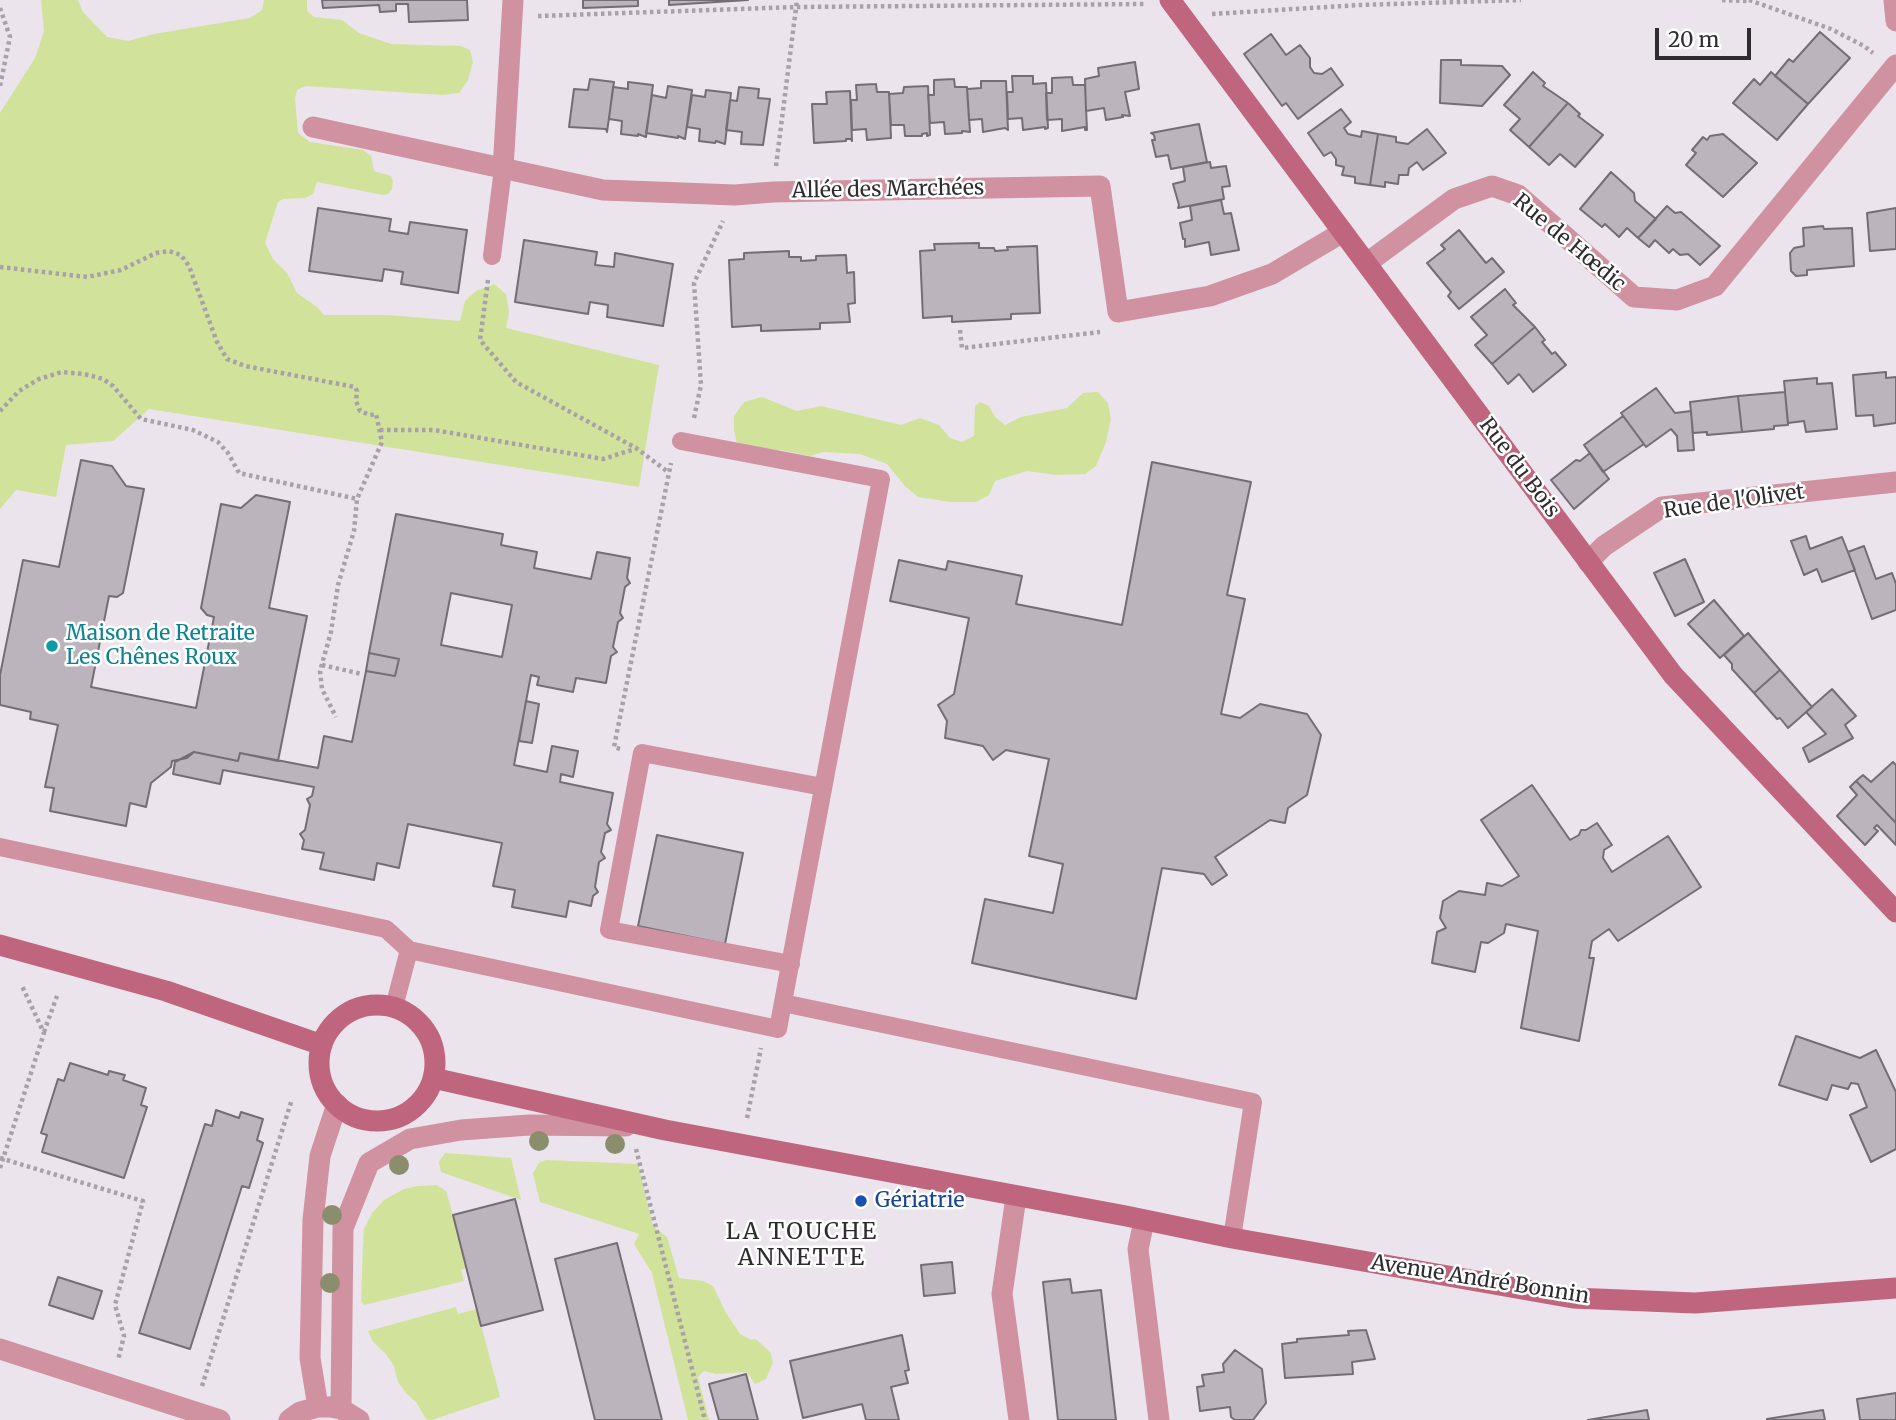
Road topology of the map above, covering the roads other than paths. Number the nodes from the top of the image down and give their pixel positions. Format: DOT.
graph roads {
  1 [pos="1170,0"];
  2 [pos="1894,0"];
  3 [pos="513,8"];
  4 [pos="1896,21"];
  5 [pos="1895,71"];
  6 [pos="313,127"];
  7 [pos="503,169"];
  8 [pos="1343,232"];
  9 [pos="492,256"];
  10 [pos="1367,263"];
  11 [pos="681,441"];
  12 [pos="1896,482"];
  13 [pos="1588,562"];
  14 [pos="823,787"];
  15 [pos="0,847"];
  16 [pos="1894,907"];
  17 [pos="0,945"];
  18 [pos="409,950"];
  19 [pos="790,964"];
  20 [pos="783,1003"];
  21 [pos="394,1007"];
  22 [pos="322,1045"];
  23 [pos="433,1078"];
  24 [pos="337,1104"];
  25 [pos="635,1124"];
  26 [pos="1016,1196"];
  27 [pos="1144,1221"];
  28 [pos="1232,1238"];
  29 [pos="1896,1288"];
  30 [pos="0,1349"];
  31 [pos="318,1407"];
  32 [pos="350,1415"];
  33 [pos="220,1420"];
  34 [pos="289,1420"];
  35 [pos="1018,1420"];
  36 [pos="1159,1420"];
  1 -- 8 [label="street, Rue du Bois"];
  2 -- 4 [label="street"];
  3 -- 7 [label="street"];
  5 -- 10 [label="street, Rue de Hœdic"];
  6 -- 7 [label="street, Allée des Marchées"];
  7 -- 8 [label="street, Allée des Marchées"];
  7 -- 9 [label="lane"];
  8 -- 10 [label="street, Rue du Bois"];
  10 -- 13 [label="street, Rue du Bois"];
  11 -- 14 [label="lane"];
  12 -- 13 [label="street, Rue de l'Olivet"];
  13 -- 16 [label="street, Rue du Bois"];
  14 -- 19 [label="lane"];
  14 -- 19 [label="lane"];
  15 -- 18 [label="lane"];
  17 -- 22 [label="street"];
  18 -- 20 [label="lane"];
  18 -- 21 [label="lane"];
  19 -- 20 [label="lane"];
  20 -- 28 [label="lane"];
  21 -- 22 [label="street"];
  21 -- 23 [label="street"];
  22 -- 24 [label="street"];
  23 -- 24 [label="street"];
  23 -- 25 [label="street, Avenue André Bonnin"];
  24 -- 31 [label="street"];
  25 -- 26 [label="street, Avenue André Bonnin"];
  25 -- 32 [label="street"];
  26 -- 27 [label="street, Avenue André Bonnin"];
  26 -- 35 [label="street"];
  27 -- 28 [label="street, Avenue André Bonnin"];
  27 -- 36 [label="street"];
  28 -- 29 [label="street, Avenue André Bonnin"];
  30 -- 33 [label="street"];
  31 -- 32 [label="street"];
  31 -- 34 [label="street"];
}
